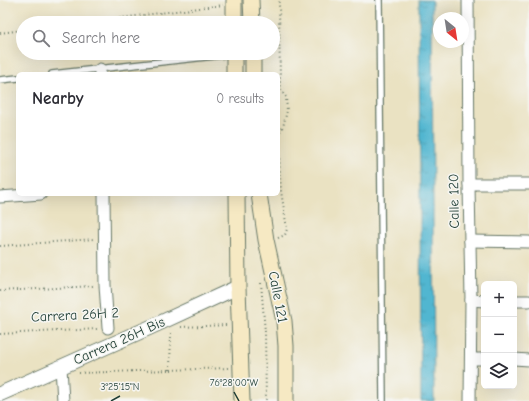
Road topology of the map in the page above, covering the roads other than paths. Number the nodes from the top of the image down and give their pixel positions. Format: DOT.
graph roads {
  1 [pos="251,0"];
  2 [pos="379,0"];
  3 [pos="468,0"];
  4 [pos="234,2"];
  5 [pos="234,16"];
  6 [pos="252,16"];
  7 [pos="187,60"];
  8 [pos="234,60"];
  9 [pos="252,60"];
  10 [pos="100,71"];
  11 [pos="84,72"];
  12 [pos="234,72"];
  13 [pos="253,72"];
  14 [pos="16,78"];
  15 [pos="0,80"];
  16 [pos="469,184"];
  17 [pos="529,184"];
  18 [pos="16,196"];
  19 [pos="104,196"];
  20 [pos="237,196"];
  21 [pos="259,196"];
  22 [pos="0,197"];
  23 [pos="470,241"];
  24 [pos="529,242"];
  25 [pos="238,287"];
  26 [pos="471,300"];
  27 [pos="481,301"];
  28 [pos="517,301"];
  29 [pos="529,301"];
  30 [pos="108,328"];
  31 [pos="471,359"];
  32 [pos="481,359"];
  33 [pos="517,359"];
  34 [pos="529,360"];
  35 [pos="61,370"];
  36 [pos="0,394"];
  37 [pos="63,401"];
  38 [pos="242,401"];
  39 [pos="286,401"];
  40 [pos="383,401"];
  41 [pos="470,401"];
  1 -- 6 [label="main road"];
  2 -- 40 [label="lane"];
  3 -- 16 [label="street, Calle 120"];
  4 -- 5 [label="main road"];
  7 -- 10 [label="lane"];
  8 -- 12 [label="main road"];
  9 -- 13 [label="main road"];
  10 -- 11 [label="lane"];
  14 -- 15 [label="lane"];
  16 -- 17 [label="street"];
  16 -- 23 [label="street, Calle 120"];
  18 -- 22 [label="street"];
  19 -- 30 [label="street"];
  20 -- 25 [label="main road"];
  21 -- 39 [label="main road, Calle 121"];
  23 -- 24 [label="street"];
  23 -- 26 [label="street, Calle 120"];
  25 -- 35 [label="street, Carrera 26H Bis"];
  25 -- 38 [label="main road"];
  26 -- 27 [label="street"];
  26 -- 31 [label="street, Calle 120"];
  28 -- 29 [label="street"];
  31 -- 32 [label="street"];
  31 -- 41 [label="street, Calle 120"];
  33 -- 34 [label="street"];
  35 -- 36 [label="street, Carrera 26H Bis"];
  35 -- 37 [label="street"];
}
